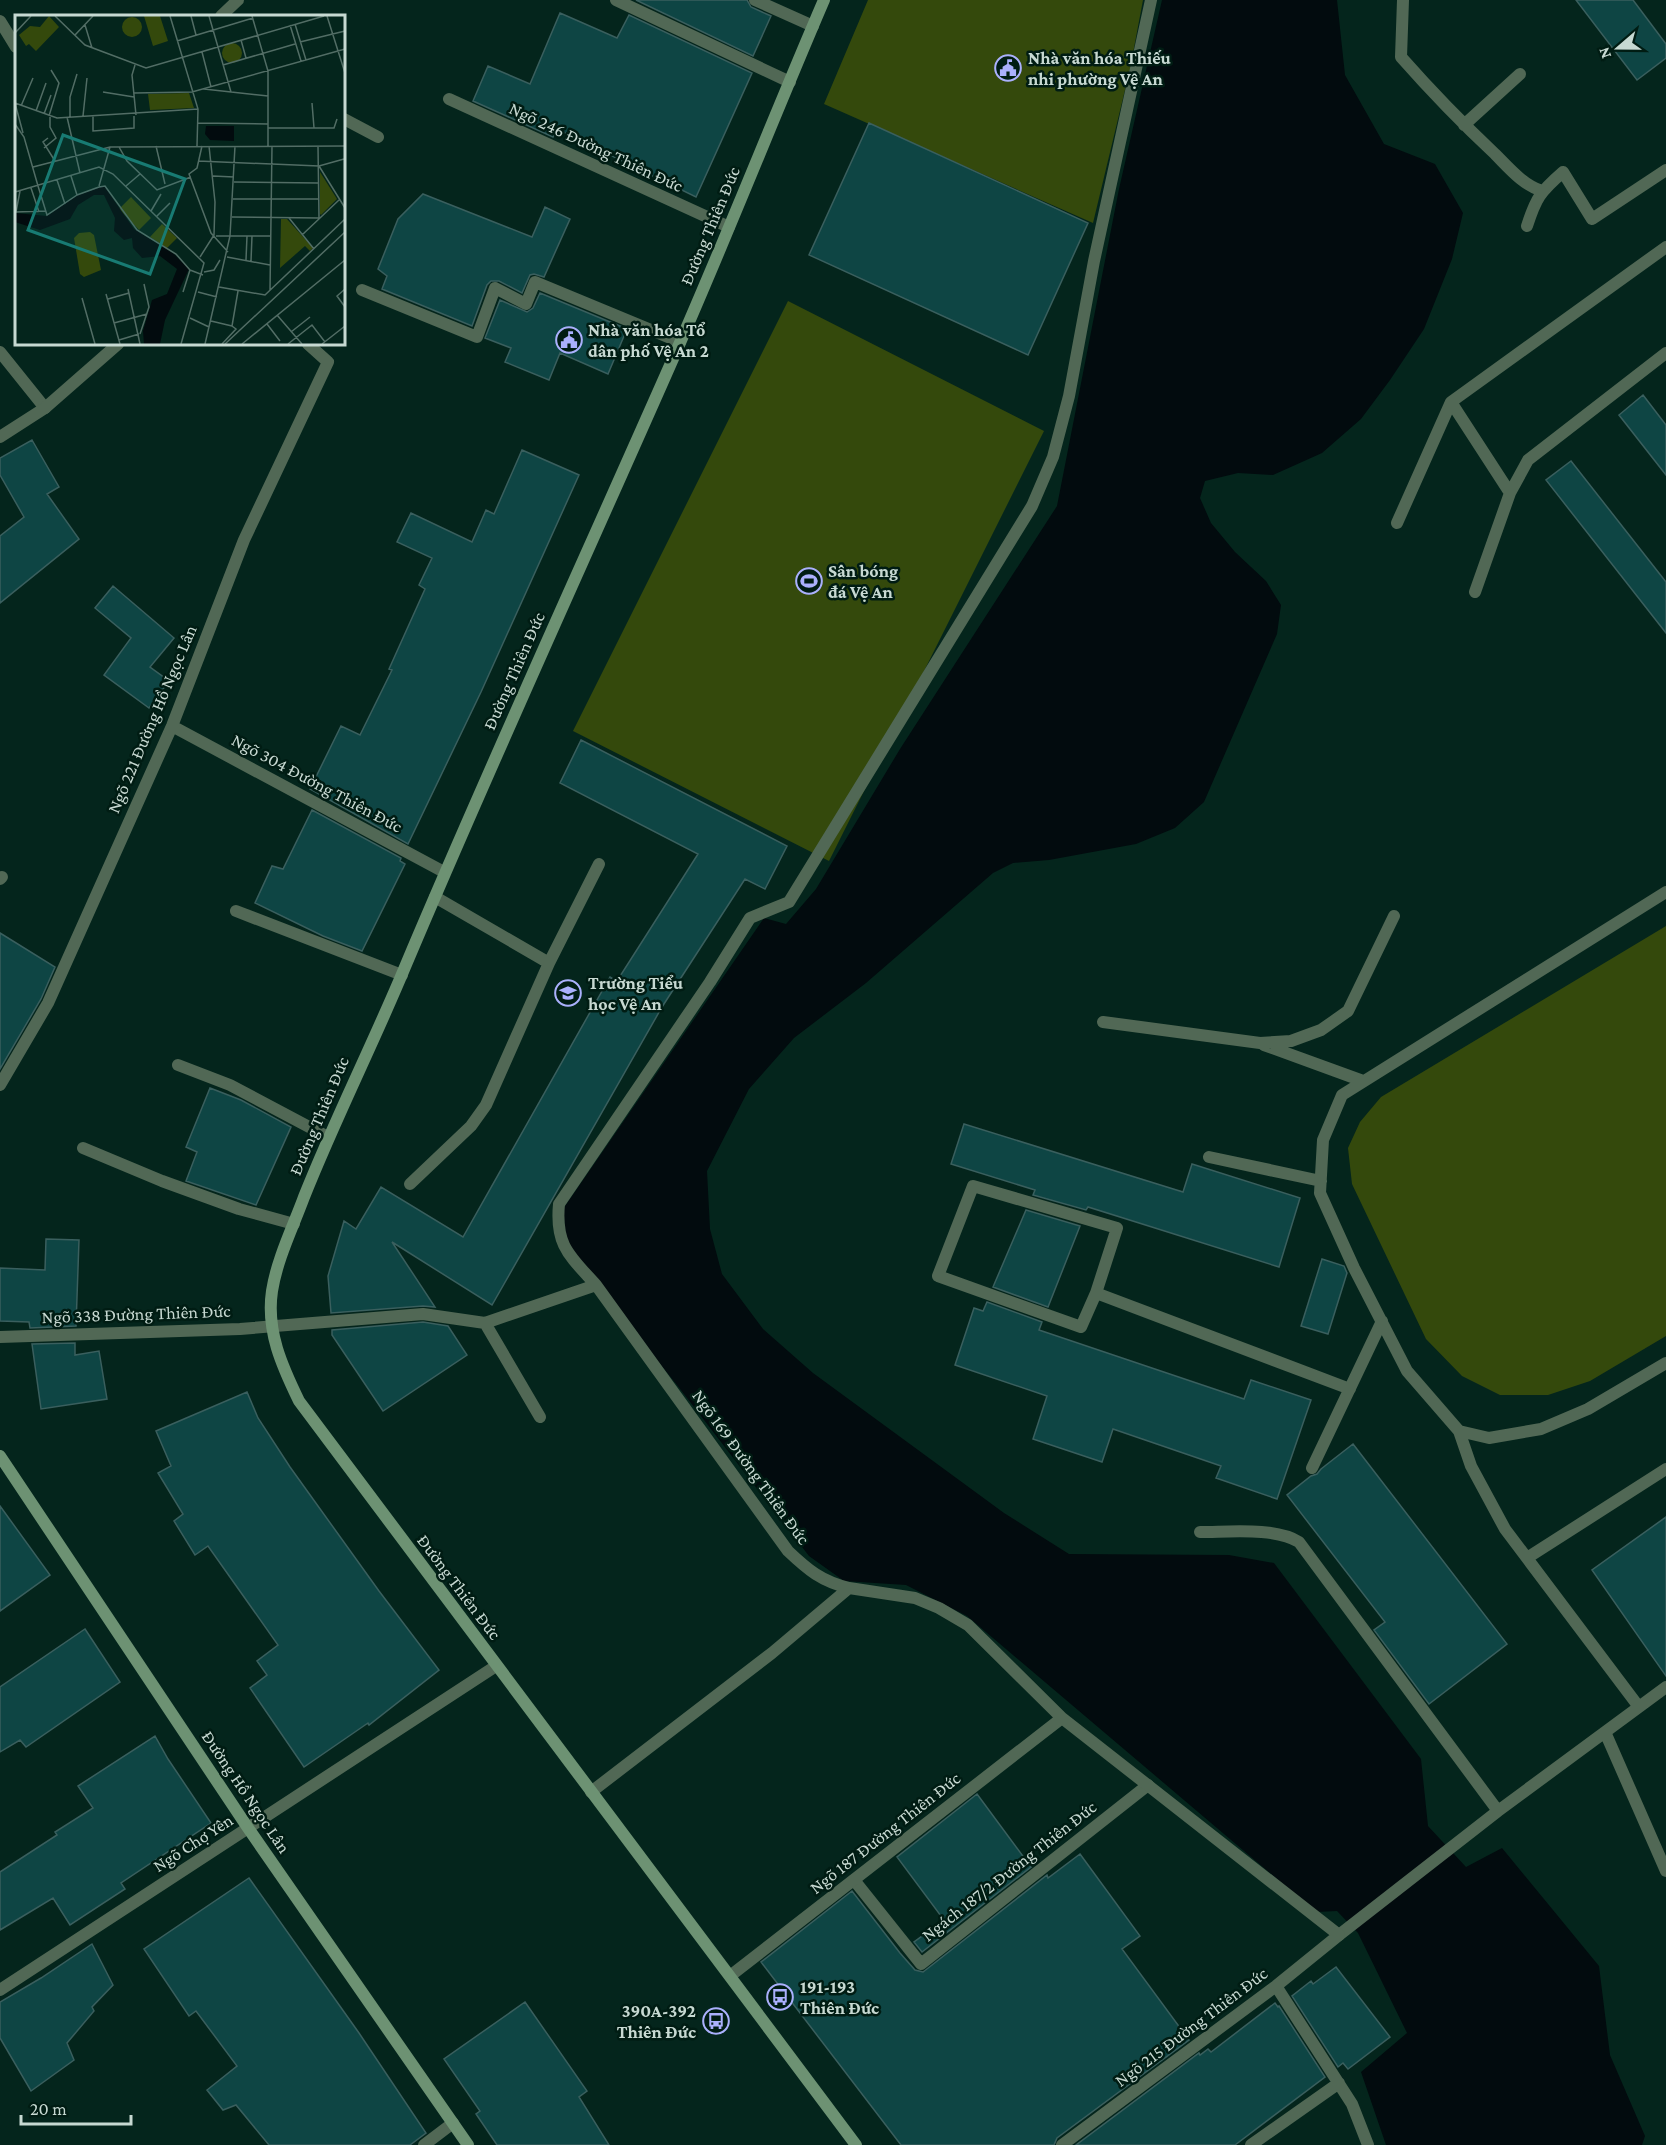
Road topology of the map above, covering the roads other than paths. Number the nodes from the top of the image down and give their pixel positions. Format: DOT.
graph roads {
  1 [pos="238,0"];
  2 [pos="616,0"];
  3 [pos="755,0"];
  4 [pos="824,0"];
  5 [pos="1151,0"];
  6 [pos="1403,0"];
  7 [pos="222,15"];
  8 [pos="0,21"];
  9 [pos="813,26"];
  10 [pos="15,45"];
  11 [pos="1520,74"];
  12 [pos="790,82"];
  13 [pos="449,99"];
  14 [pos="345,120"];
  15 [pos="1464,124"];
  16 [pos="378,137"];
  17 [pos="1666,170"];
  18 [pos="1542,191"];
  19 [pos="1527,226"];
  20 [pos="729,227"];
  21 [pos="1666,247"];
  22 [pos="362,290"];
  23 [pos="680,342"];
  24 [pos="117,345"];
  25 [pos="309,345"];
  26 [pos="0,352"];
  27 [pos="1666,353"];
  28 [pos="1451,402"];
  29 [pos="45,408"];
  30 [pos="0,437"];
  31 [pos="1510,493"];
  32 [pos="1397,524"];
  33 [pos="1474,592"];
  34 [pos="172,726"];
  35 [pos="598,864"];
  36 [pos="444,872"];
  37 [pos="1666,892"];
  38 [pos="435,897"];
  39 [pos="236,911"];
  40 [pos="1394,916"];
  41 [pos="549,963"];
  42 [pos="402,975"];
  43 [pos="1103,1022"];
  44 [pos="1260,1043"];
  45 [pos="178,1065"];
  46 [pos="1363,1081"];
  47 [pos="0,1085"];
  48 [pos="328,1137"];
  49 [pos="82,1148"];
  50 [pos="1209,1157"];
  51 [pos="1321,1181"];
  52 [pos="410,1184"];
  53 [pos="294,1224"];
  54 [pos="596,1285"];
  55 [pos="1096,1293"];
  56 [pos="1382,1321"];
  57 [pos="485,1323"];
  58 [pos="272,1326"];
  59 [pos="0,1337"];
  60 [pos="1666,1363"];
  61 [pos="1350,1389"];
  62 [pos="540,1417"];
  63 [pos="1459,1431"];
  64 [pos="0,1456"];
  65 [pos="1312,1468"];
  66 [pos="1666,1469"];
  67 [pos="1200,1532"];
  68 [pos="1527,1558"];
  69 [pos="849,1588"];
  70 [pos="496,1666"];
  71 [pos="1666,1687"];
  72 [pos="1639,1707"];
  73 [pos="1062,1718"];
  74 [pos="1605,1732"];
  75 [pos="1148,1785"];
  76 [pos="591,1792"];
  77 [pos="1498,1811"];
  78 [pos="248,1828"];
  79 [pos="1665,1865"];
  80 [pos="854,1880"];
  81 [pos="1339,1935"];
  82 [pos="730,1977"];
  83 [pos="1276,1986"];
  84 [pos="0,1990"];
  85 [pos="1339,2083"];
  86 [pos="453,2122"];
  87 [pos="424,2145"];
  88 [pos="468,2145"];
  89 [pos="856,2145"];
  90 [pos="1062,2145"];
  91 [pos="1251,2145"];
  92 [pos="1368,2145"];
  1 -- 7 [label="street"];
  2 -- 12 [label="street"];
  3 -- 9 [label="street"];
  4 -- 9 [label="main road, Đường Thiên Đức"];
  5 -- 54 [label="street, Ngõ 169 Đường Thiên Đức"];
  6 -- 15 [label="street"];
  8 -- 10 [label="street"];
  9 -- 12 [label="main road, Đường Thiên Đức"];
  11 -- 15 [label="street"];
  12 -- 20 [label="main road, Đường Thiên Đức"];
  13 -- 20 [label="street, Ngõ 246 Đường Thiên Đức"];
  14 -- 16 [label="street"];
  15 -- 18 [label="street"];
  17 -- 18 [label="street"];
  18 -- 19 [label="street"];
  20 -- 23 [label="main road, Đường Thiên Đức"];
  21 -- 28 [label="street"];
  22 -- 23 [label="street"];
  23 -- 36 [label="main road, Đường Thiên Đức"];
  24 -- 29 [label="street"];
  25 -- 34 [label="street, Ngõ 221 Đường Hồ Ngọc Lân"];
  26 -- 29 [label="street"];
  27 -- 31 [label="street"];
  28 -- 31 [label="street"];
  28 -- 32 [label="street"];
  29 -- 30 [label="street"];
  31 -- 33 [label="street"];
  34 -- 36 [label="street, Ngõ 304 Đường Thiên Đức"];
  34 -- 47 [label="street, Ngõ 221 Đường Hồ Ngọc Lân"];
  35 -- 41 [label="street"];
  36 -- 38 [label="main road, Đường Thiên Đức"];
  37 -- 46 [label="street"];
  38 -- 41 [label="street"];
  38 -- 42 [label="main road, Đường Thiên Đức"];
  39 -- 42 [label="street"];
  40 -- 44 [label="street"];
  41 -- 52 [label="street"];
  42 -- 48 [label="main road, Đường Thiên Đức"];
  43 -- 44 [label="street"];
  44 -- 46 [label="street"];
  45 -- 48 [label="street"];
  46 -- 51 [label="street"];
  48 -- 53 [label="main road, Đường Thiên Đức"];
  49 -- 53 [label="street"];
  50 -- 51 [label="street"];
  51 -- 56 [label="street"];
  53 -- 58 [label="main road, Đường Thiên Đức"];
  54 -- 57 [label="street"];
  54 -- 69 [label="street, Ngõ 169 Đường Thiên Đức"];
  55 -- 55 [label="street"];
  55 -- 61 [label="street"];
  56 -- 61 [label="street"];
  56 -- 63 [label="street"];
  57 -- 58 [label="street, Ngõ 338 Đường Thiên Đức"];
  57 -- 62 [label="street"];
  58 -- 59 [label="street, Ngõ 338 Đường Thiên Đức"];
  58 -- 70 [label="main road, Đường Thiên Đức"];
  60 -- 63 [label="street"];
  61 -- 65 [label="street"];
  63 -- 68 [label="street"];
  64 -- 78 [label="main road, Đường Hồ Ngọc Lân"];
  66 -- 68 [label="street"];
  67 -- 77 [label="street"];
  68 -- 72 [label="street"];
  69 -- 73 [label="street, Ngõ 169 Đường Thiên Đức"];
  69 -- 76 [label="street"];
  70 -- 76 [label="main road, Đường Thiên Đức"];
  70 -- 78 [label="street, Ngõ Chợ Yên"];
  71 -- 72 [label="street, Ngõ 215 Đường Thiên Đức"];
  72 -- 74 [label="street, Ngõ 215 Đường Thiên Đức"];
  73 -- 75 [label="street, Ngõ 169 Đường Thiên Đức"];
  73 -- 80 [label="street, Ngõ 187 Đường Thiên Đức"];
  74 -- 77 [label="street, Ngõ 215 Đường Thiên Đức"];
  74 -- 79 [label="street"];
  75 -- 80 [label="street, Ngách 187/2 Đường Thiên Đức"];
  75 -- 81 [label="street, Ngõ 169 Đường Thiên Đức"];
  76 -- 82 [label="main road, Đường Thiên Đức"];
  77 -- 81 [label="street, Ngõ 215 Đường Thiên Đức"];
  78 -- 84 [label="street, Ngõ Chợ Yên"];
  78 -- 86 [label="main road, Đường Hồ Ngọc Lân"];
  80 -- 82 [label="street, Ngõ 187 Đường Thiên Đức"];
  81 -- 83 [label="street, Ngõ 215 Đường Thiên Đức"];
  82 -- 89 [label="main road, Đường Thiên Đức"];
  83 -- 85 [label="street"];
  83 -- 90 [label="street, Ngõ 215 Đường Thiên Đức"];
  85 -- 91 [label="street"];
  85 -- 92 [label="street"];
  86 -- 87 [label="street"];
  86 -- 88 [label="main road, Đường Hồ Ngọc Lân"];
}
